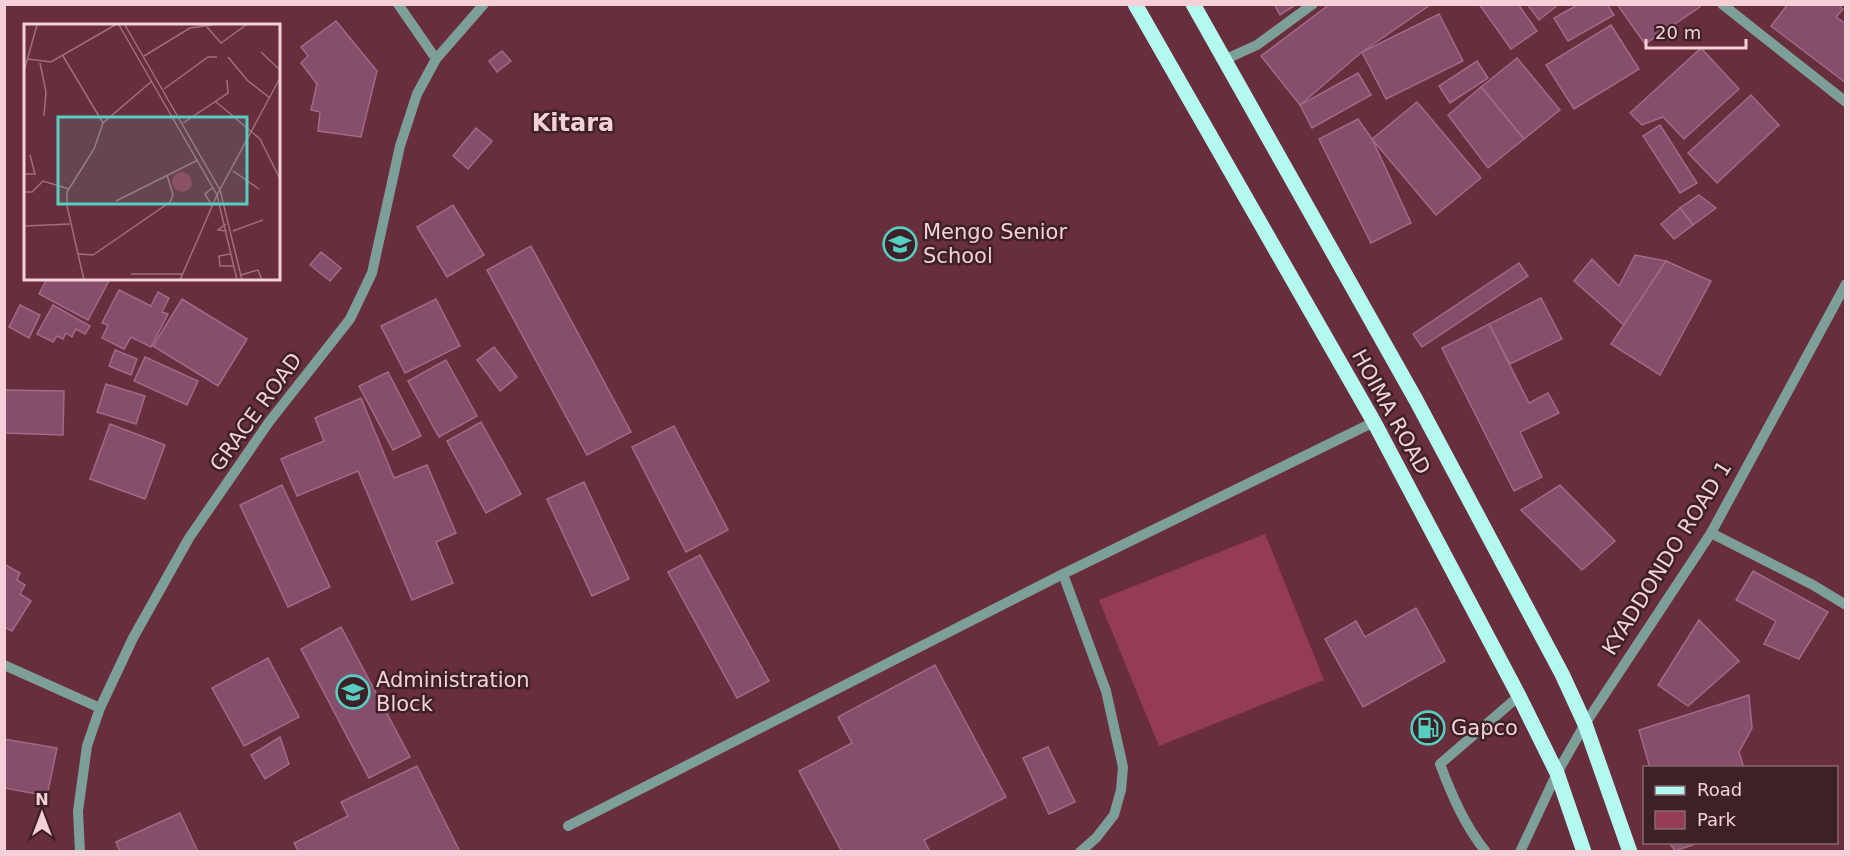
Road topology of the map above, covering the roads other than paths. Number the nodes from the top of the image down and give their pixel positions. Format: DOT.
graph roads {
  1 [pos="398,4"];
  2 [pos="484,4"];
  3 [pos="1135,4"];
  4 [pos="1193,4"];
  5 [pos="1313,4"];
  6 [pos="1722,4"];
  7 [pos="436,59"];
  8 [pos="1224,60"];
  9 [pos="1845,102"];
  10 [pos="1845,284"];
  11 [pos="1374,422"];
  12 [pos="1711,533"];
  13 [pos="1063,574"];
  14 [pos="1845,605"];
  15 [pos="4,665"];
  16 [pos="1519,696"];
  17 [pos="100,708"];
  18 [pos="1585,724"];
  19 [pos="1557,773"];
  20 [pos="568,826"];
  21 [pos="80,852"];
  22 [pos="1080,852"];
  23 [pos="1486,852"];
  24 [pos="1520,852"];
  25 [pos="1584,852"];
  26 [pos="1630,852"];
  1 -- 7 [label="street"];
  2 -- 7 [label="street, GRACE ROAD"];
  3 -- 11 [label="main road, HOIMA ROAD"];
  4 -- 8 [label="main road, HOIMA ROAD"];
  5 -- 8 [label="street"];
  6 -- 9 [label="street"];
  7 -- 17 [label="street, GRACE ROAD"];
  8 -- 18 [label="main road, HOIMA ROAD"];
  10 -- 12 [label="street, KYADDONDO ROAD 1"];
  11 -- 13 [label="street"];
  11 -- 16 [label="main road, HOIMA ROAD"];
  12 -- 14 [label="street"];
  12 -- 18 [label="street, KYADDONDO ROAD 1"];
  13 -- 20 [label="street"];
  13 -- 22 [label="street"];
  15 -- 17 [label="street"];
  16 -- 19 [label="main road, HOIMA ROAD"];
  16 -- 23 [label="street"];
  17 -- 21 [label="street, GRACE ROAD"];
  18 -- 19 [label="street, KYADDONDO ROAD 1"];
  18 -- 26 [label="main road, HOIMA ROAD"];
  19 -- 24 [label="street, KYADDONDO ROAD 1"];
  19 -- 25 [label="main road, HOIMA ROAD"];
}
